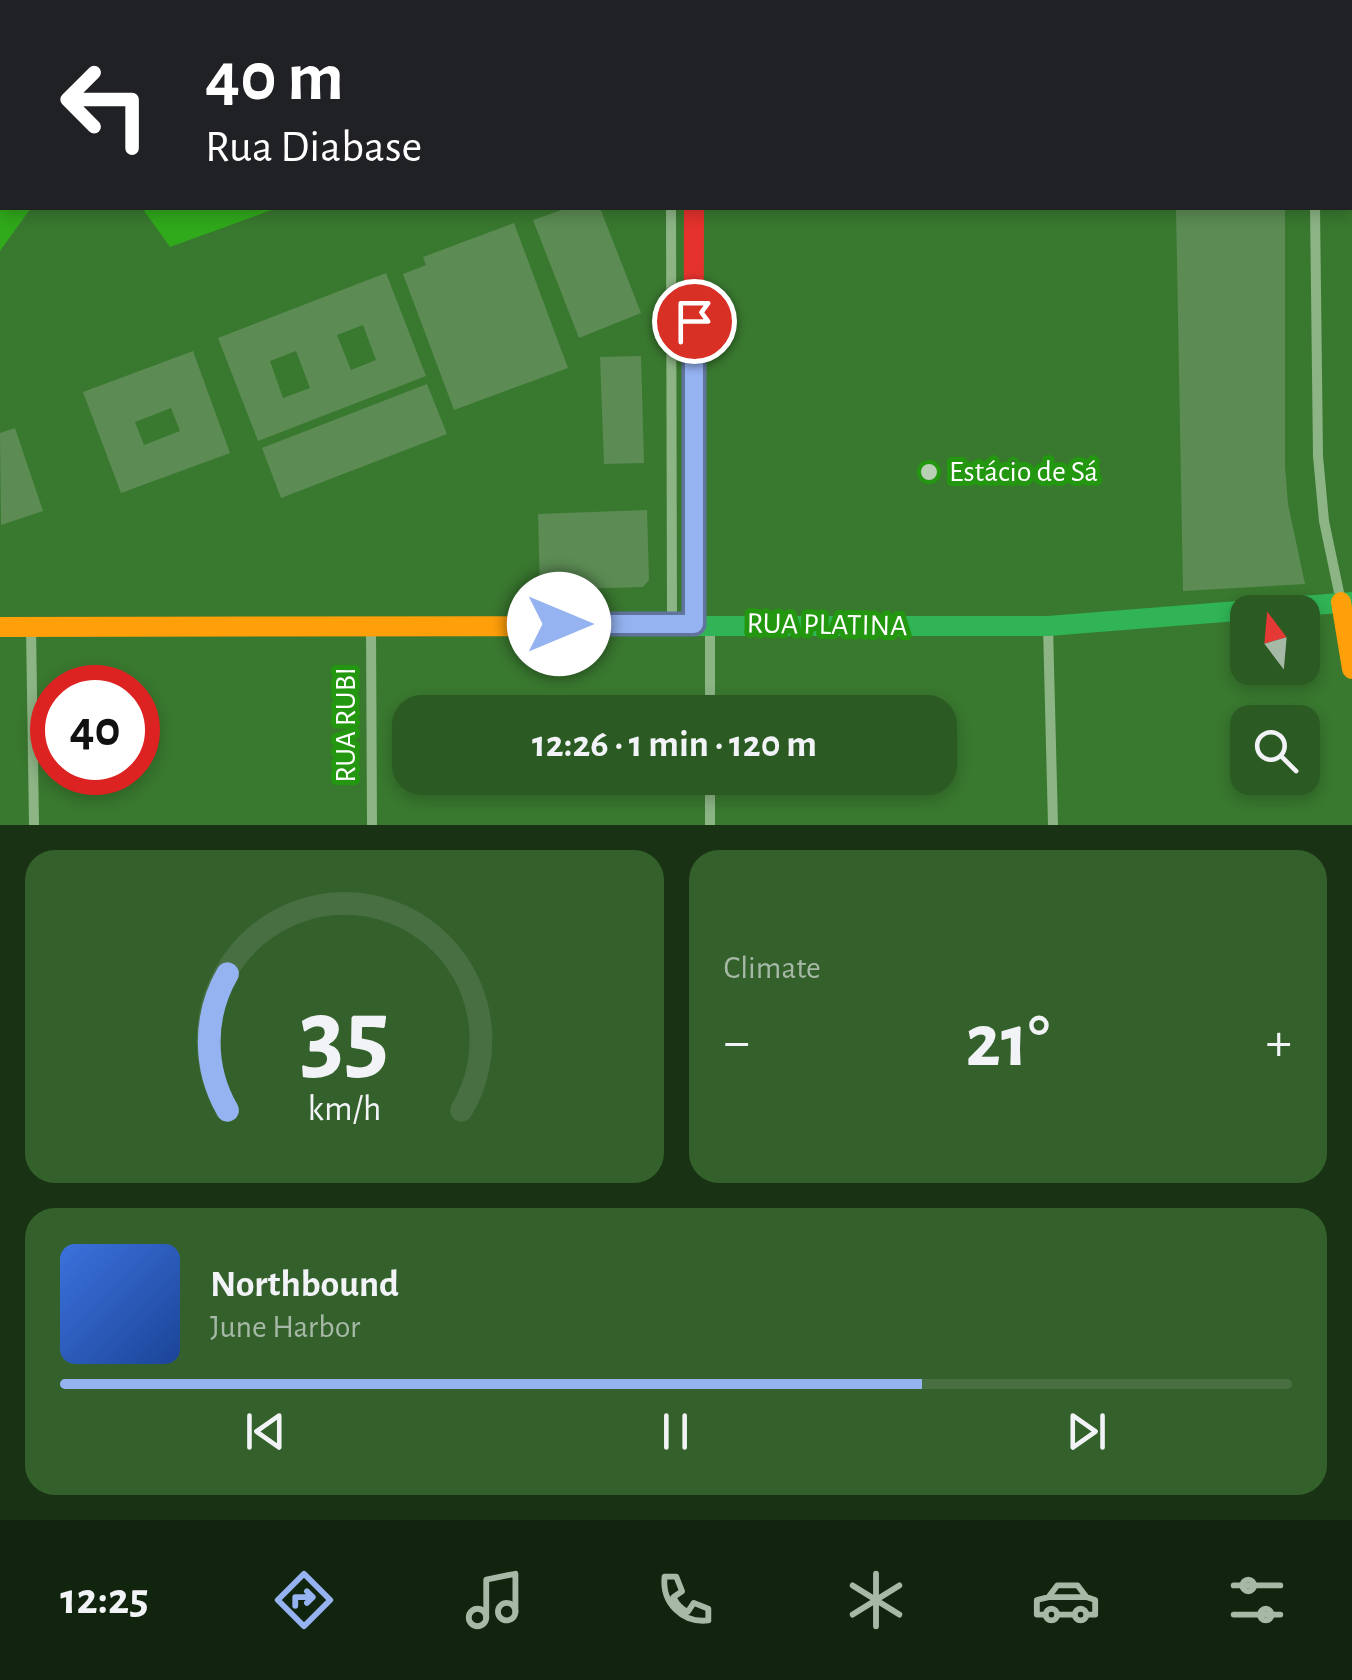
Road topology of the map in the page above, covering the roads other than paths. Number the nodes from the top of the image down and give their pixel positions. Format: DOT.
graph roads {
  1 [pos="671,210"];
  2 [pos="694,210"];
  3 [pos="1316,210"];
  4 [pos="1346,602"];
  5 [pos="371,624"];
  6 [pos="692,624"];
  7 [pos="1048,626"];
  8 [pos="31,627"];
  9 [pos="0,628"];
  10 [pos="1352,669"];
  11 [pos="707,695"];
  12 [pos="710,795"];
  13 [pos="34,825"];
  14 [pos="372,825"];
  15 [pos="710,825"];
  16 [pos="1054,825"];
  1 -- 6 [label="street"];
  2 -- 6 [label="street"];
  3 -- 4 [label="street"];
  4 -- 7 [label="street, RUA PLATINA"];
  4 -- 10 [label="street"];
  5 -- 6 [label="street, RUA PLATINA"];
  5 -- 8 [label="street, RUA PLATINA"];
  5 -- 14 [label="street, RUA RUBI"];
  6 -- 7 [label="street, RUA PLATINA"];
  6 -- 11 [label="street"];
  7 -- 16 [label="street"];
  8 -- 9 [label="street, RUA PLATINA"];
  8 -- 13 [label="street"];
  12 -- 15 [label="street"];
}
